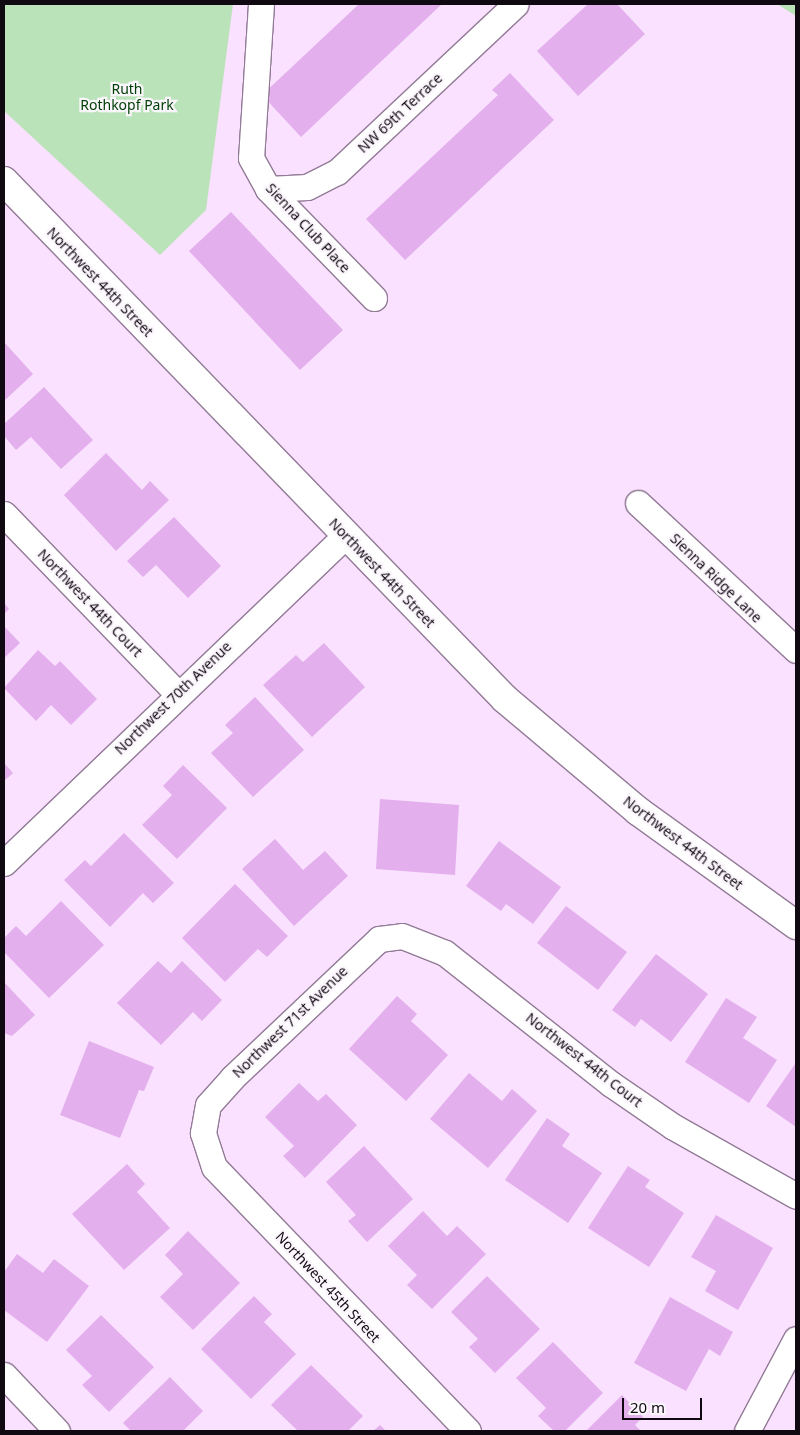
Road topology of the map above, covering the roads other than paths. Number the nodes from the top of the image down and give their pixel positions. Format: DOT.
graph roads {
  1 [pos="261,4"];
  2 [pos="516,4"];
  3 [pos="4,181"];
  4 [pos="268,189"];
  5 [pos="374,298"];
  6 [pos="638,504"];
  7 [pos="4,514"];
  8 [pos="345,536"];
  9 [pos="796,650"];
  10 [pos="177,693"];
  11 [pos="4,863"];
  12 [pos="796,925"];
  13 [pos="402,936"];
  14 [pos="203,1133"];
  15 [pos="796,1196"];
  16 [pos="796,1339"];
  17 [pos="4,1375"];
  18 [pos="57,1431"];
  19 [pos="468,1431"];
  20 [pos="748,1431"];
  1 -- 4 [label="street, Sienna Club Place"];
  2 -- 4 [label="street, NW 69th Terrace"];
  3 -- 8 [label="street, Northwest 44th Street"];
  4 -- 5 [label="street, Sienna Club Place"];
  6 -- 9 [label="street, Sienna Ridge Lane"];
  7 -- 10 [label="street, Northwest 44th Court"];
  8 -- 10 [label="street, Northwest 70th Avenue"];
  8 -- 12 [label="street, Northwest 44th Street"];
  10 -- 11 [label="street, Northwest 70th Avenue"];
  13 -- 14 [label="street, Northwest 71st Avenue"];
  13 -- 15 [label="street, Northwest 44th Court"];
  14 -- 19 [label="street, Northwest 45th Street"];
  16 -- 20 [label="street"];
  17 -- 18 [label="street"];
}
